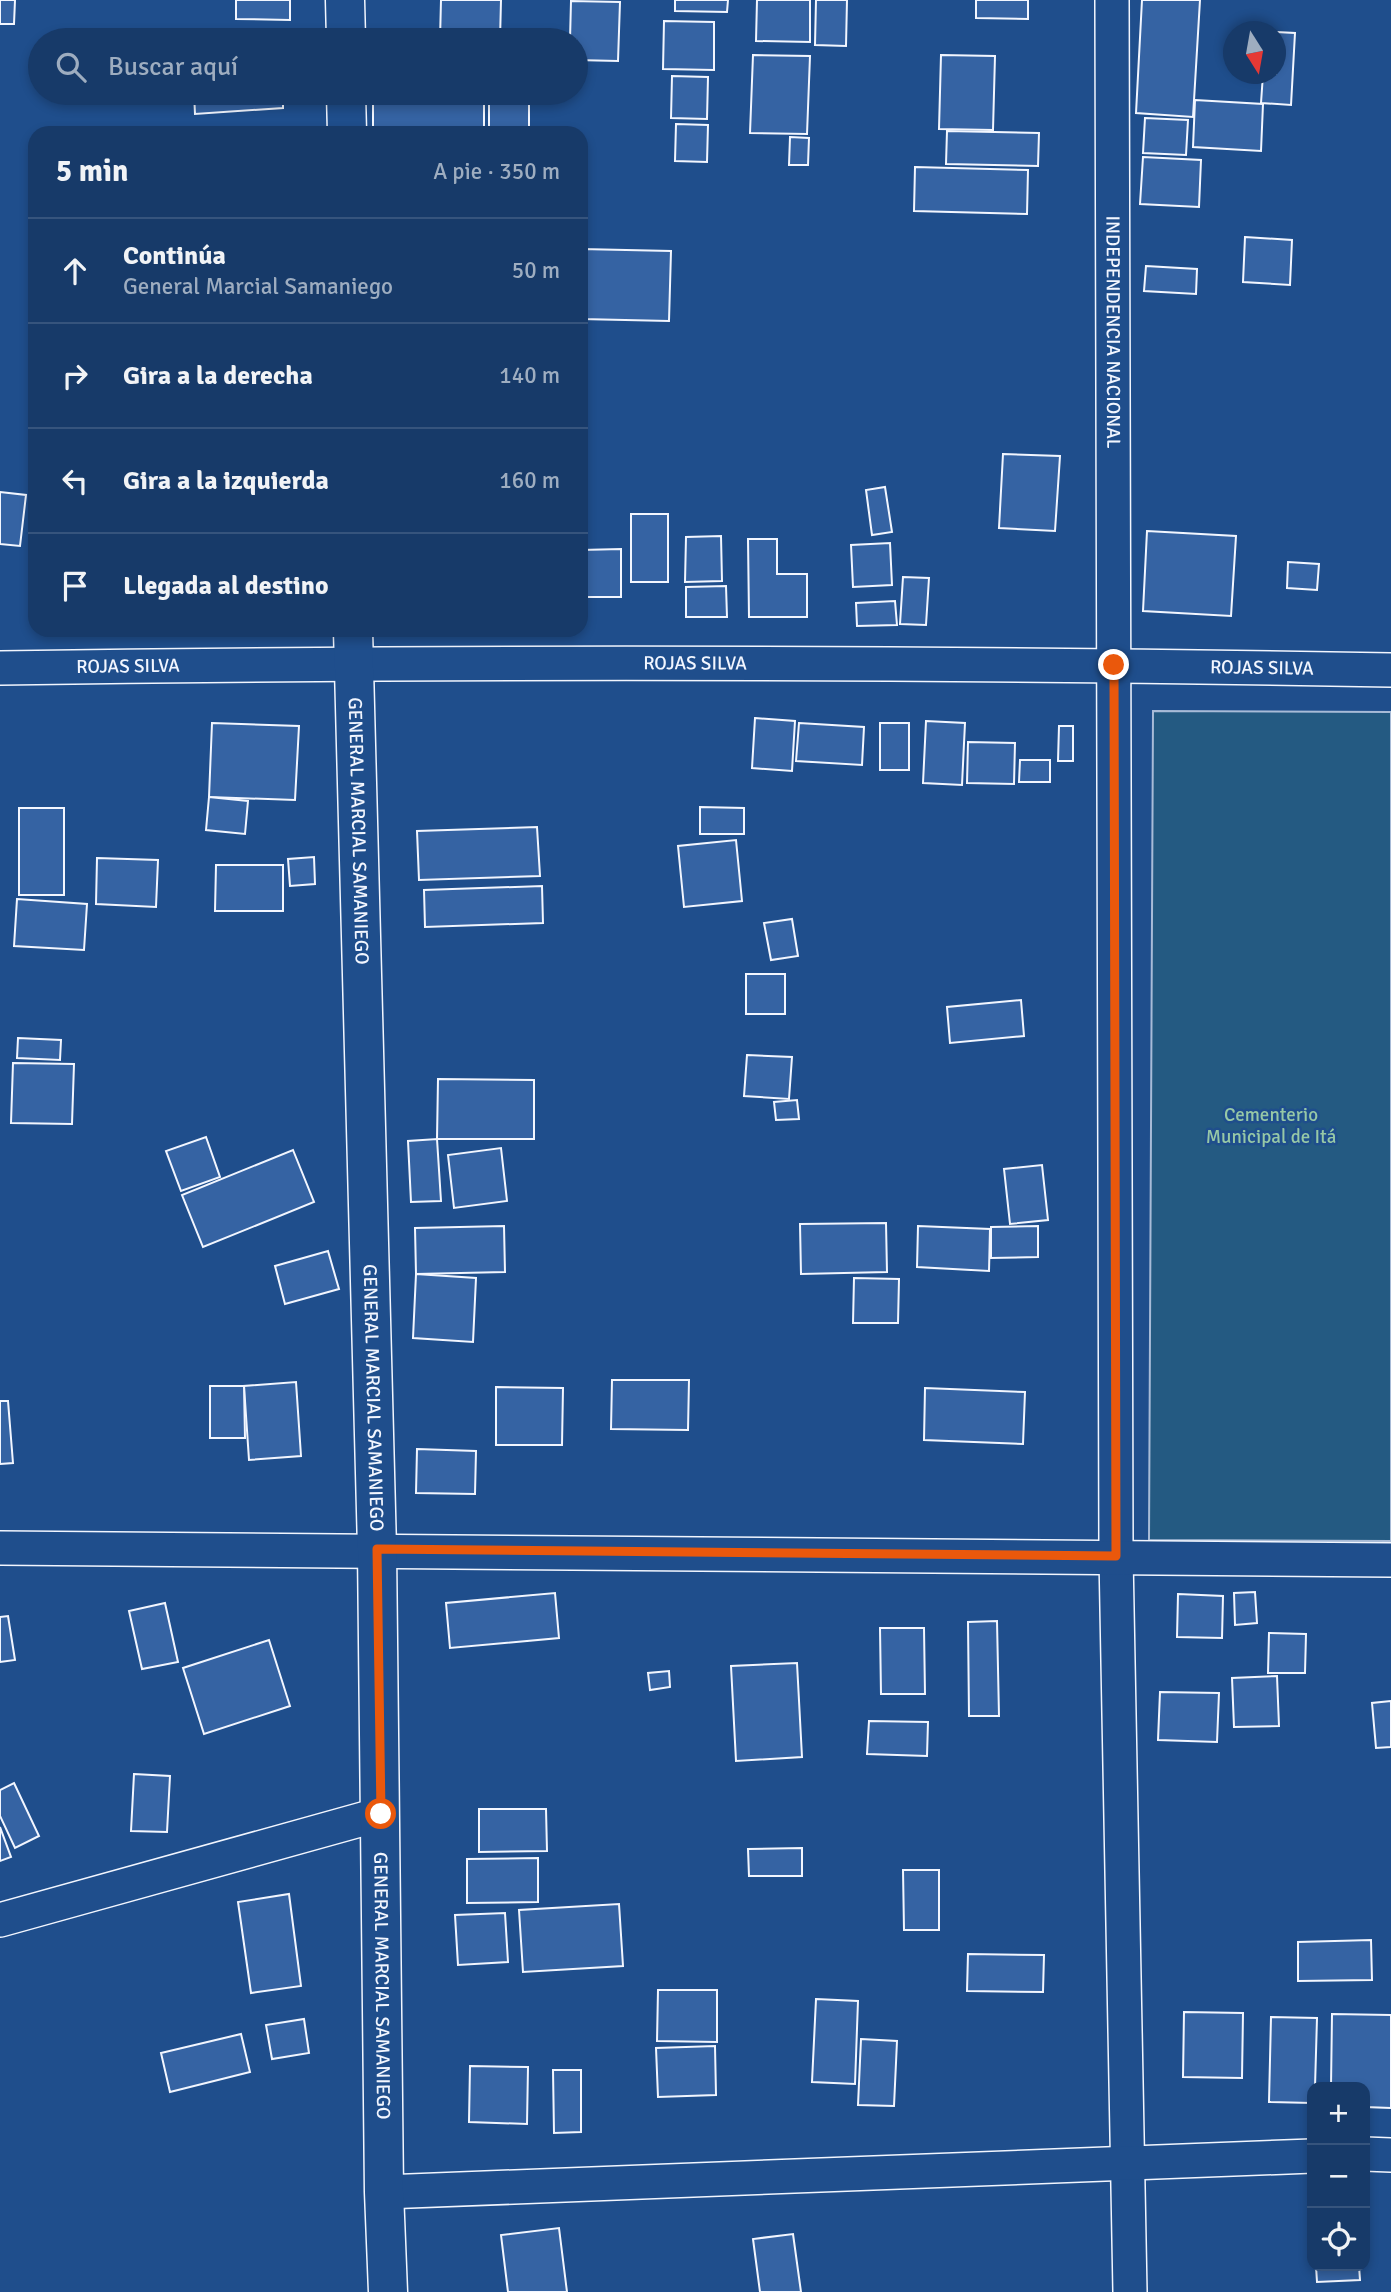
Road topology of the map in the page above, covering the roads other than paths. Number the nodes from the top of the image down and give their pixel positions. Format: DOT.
graph roads {
  1 [pos="345,0"];
  2 [pos="1112,0"];
  3 [pos="346,28"];
  4 [pos="346,105"];
  5 [pos="347,126"];
  6 [pos="353,646"];
  7 [pos="1114,665"];
  8 [pos="0,668"];
  9 [pos="1391,670"];
  10 [pos="0,1548"];
  11 [pos="377,1549"];
  12 [pos="1116,1556"];
  13 [pos="1391,1560"];
  14 [pos="381,1814"];
  15 [pos="0,1920"];
  16 [pos="1370,2154"];
  17 [pos="1391,2155"];
  18 [pos="1307,2156"];
  19 [pos="1129,2163"];
  20 [pos="384,2192"];
  21 [pos="388,2292"];
  22 [pos="1130,2292"];
  1 -- 3 [label="main road"];
  2 -- 7 [label="street, INDEPENDENCIA NACIONAL"];
  4 -- 5 [label="main road"];
  6 -- 7 [label="street, ROJAS SILVA"];
  6 -- 8 [label="street, ROJAS SILVA"];
  6 -- 11 [label="main road, GENERAL MARCIAL SAMANIEGO"];
  7 -- 9 [label="street, ROJAS SILVA"];
  7 -- 12 [label="street, INDEPENDENCIA NACIONAL"];
  10 -- 11 [label="street"];
  11 -- 12 [label="street"];
  11 -- 14 [label="main road, GENERAL MARCIAL SAMANIEGO"];
  12 -- 13 [label="street"];
  12 -- 19 [label="street, INDEPENDENCIA NACIONAL"];
  14 -- 15 [label="street"];
  14 -- 20 [label="main road, GENERAL MARCIAL SAMANIEGO"];
  16 -- 17 [label="street"];
  18 -- 19 [label="street"];
  19 -- 20 [label="street"];
  19 -- 22 [label="street, INDEPENDENCIA NACIONAL"];
  20 -- 21 [label="main road, GENERAL MARCIAL SAMANIEGO"];
}
